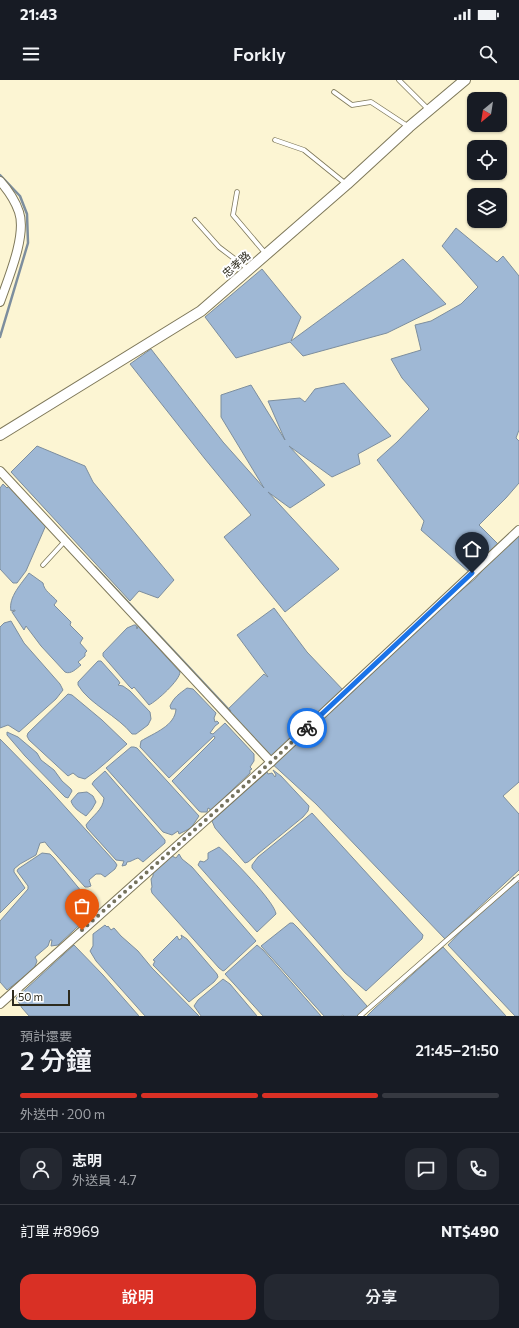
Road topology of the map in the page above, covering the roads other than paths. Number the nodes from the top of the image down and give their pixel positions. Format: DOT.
graph roads {
  1 [pos="399,80"];
  2 [pos="465,80"];
  3 [pos="334,92"];
  4 [pos="430,110"];
  5 [pos="409,127"];
  6 [pos="274,140"];
  7 [pos="0,181"];
  8 [pos="346,184"];
  9 [pos="237,192"];
  10 [pos="195,220"];
  11 [pos="266,254"];
  12 [pos="249,269"];
  13 [pos="0,302"];
  14 [pos="0,435"];
  15 [pos="0,471"];
  16 [pos="519,530"];
  17 [pos="66,540"];
  18 [pos="43,564"];
  19 [pos="271,762"];
  20 [pos="519,877"];
  21 [pos="0,1004"];
  22 [pos="360,1016"];
  1 -- 4 [label="lane"];
  2 -- 4 [label="street, 忠孝路"];
  3 -- 5 [label="lane"];
  4 -- 5 [label="street, 忠孝路"];
  5 -- 8 [label="street, 忠孝路"];
  6 -- 8 [label="lane"];
  7 -- 13 [label="street"];
  8 -- 11 [label="street, 忠孝路"];
  9 -- 11 [label="lane"];
  10 -- 12 [label="lane"];
  11 -- 12 [label="street, 忠孝路"];
  12 -- 14 [label="street, 忠孝路"];
  15 -- 17 [label="street"];
  16 -- 19 [label="street"];
  17 -- 18 [label="lane"];
  17 -- 19 [label="street"];
  19 -- 21 [label="street"];
  20 -- 22 [label="lane"];
}
